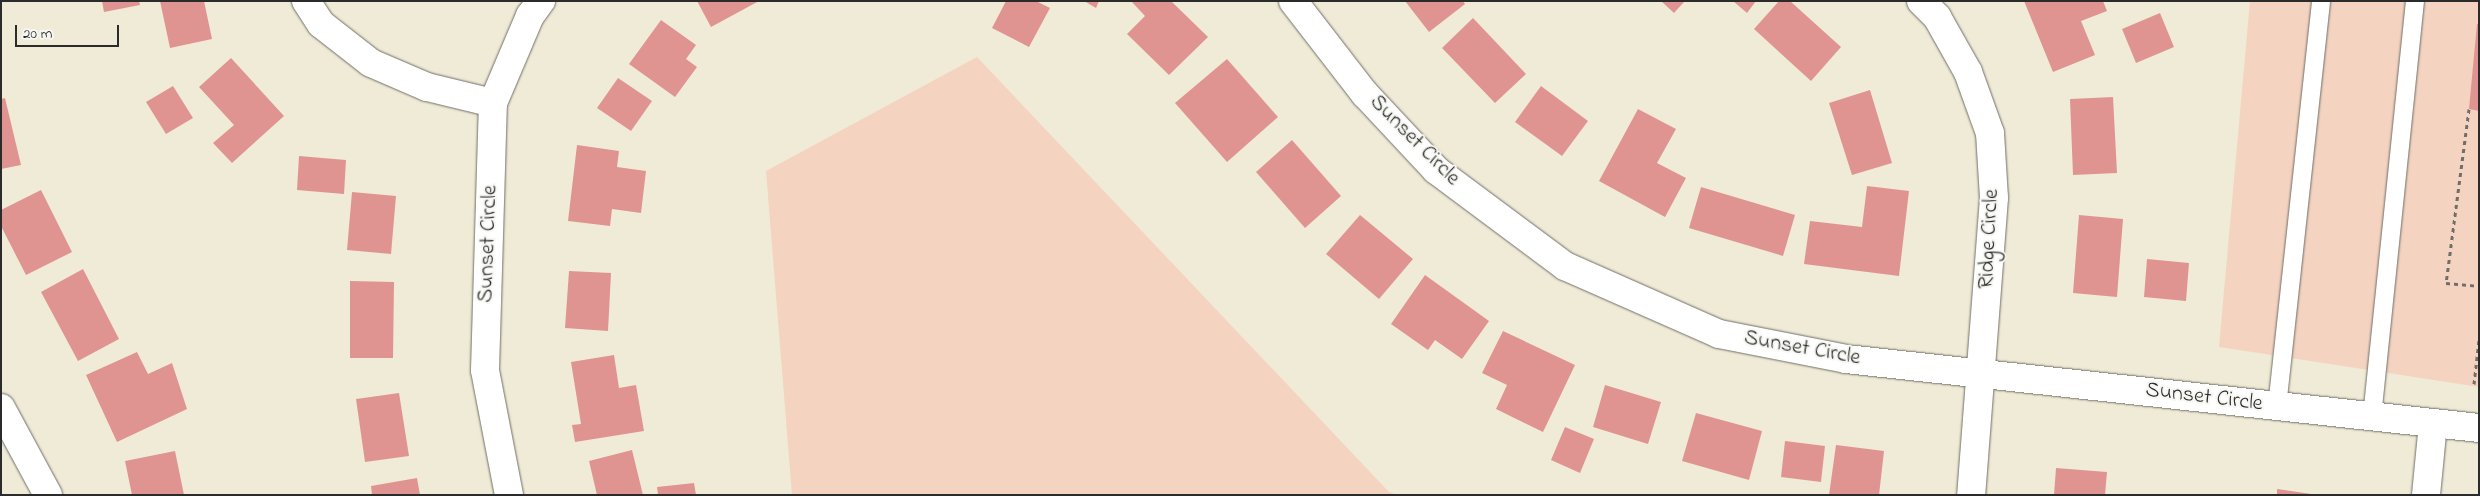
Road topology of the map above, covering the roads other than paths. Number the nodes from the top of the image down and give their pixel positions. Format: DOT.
graph roads {
  1 [pos="306,1"];
  2 [pos="541,1"];
  3 [pos="1293,1"];
  4 [pos="1921,1"];
  5 [pos="2321,1"];
  6 [pos="2415,1"];
  7 [pos="493,103"];
  8 [pos="1981,372"];
  9 [pos="2277,407"];
  10 [pos="1,408"];
  11 [pos="2372,417"];
  12 [pos="2433,424"];
  13 [pos="2479,428"];
  14 [pos="48,495"];
  15 [pos="509,495"];
  16 [pos="1971,495"];
  17 [pos="2426,495"];
  1 -- 7 [label="street"];
  2 -- 7 [label="street, Sunset Circle"];
  3 -- 8 [label="street, Sunset Circle"];
  4 -- 8 [label="street, Ridge Circle"];
  5 -- 9 [label="lane"];
  6 -- 11 [label="lane"];
  7 -- 15 [label="street, Sunset Circle"];
  8 -- 9 [label="street, Sunset Circle"];
  8 -- 16 [label="street, Ridge Circle"];
  9 -- 11 [label="street, Sunset Circle"];
  10 -- 14 [label="street"];
  11 -- 12 [label="street, Sunset Circle"];
  12 -- 13 [label="street, Sunset Circle"];
  12 -- 17 [label="street"];
}
